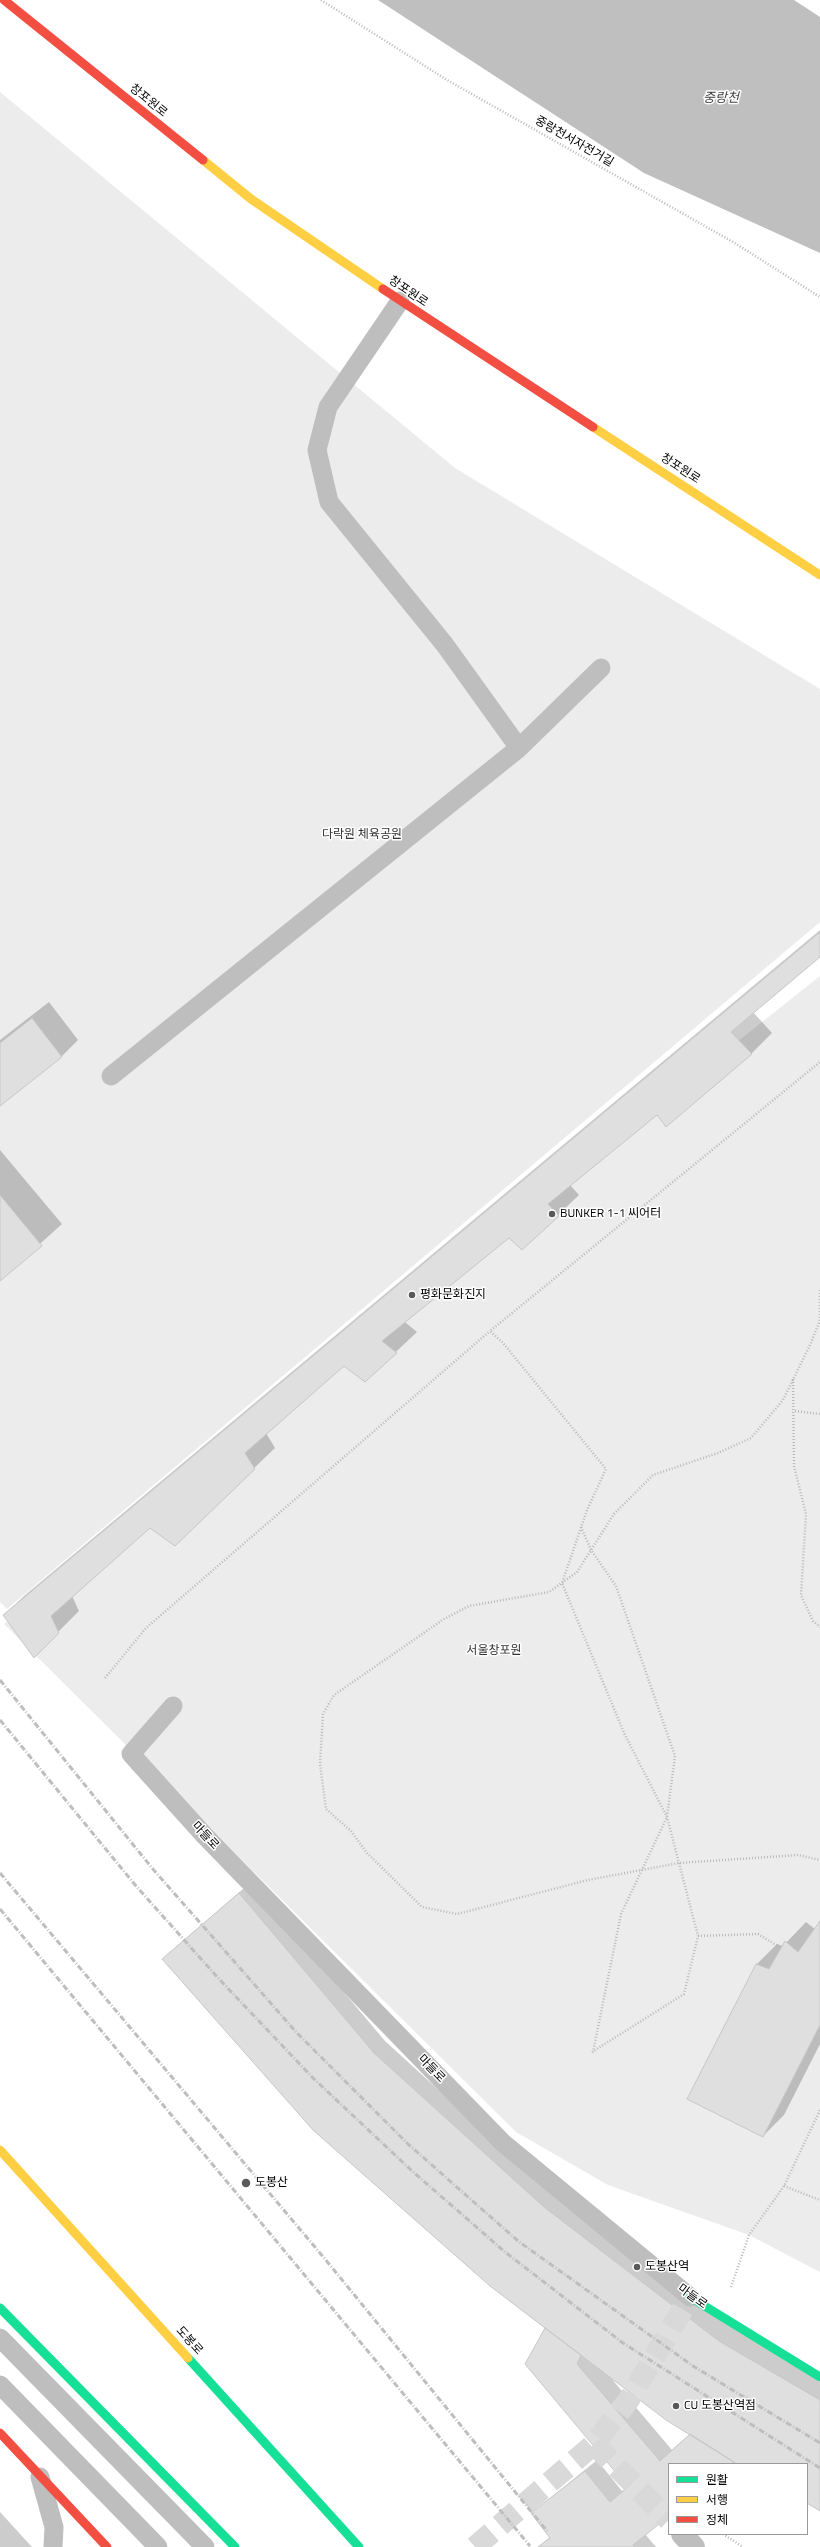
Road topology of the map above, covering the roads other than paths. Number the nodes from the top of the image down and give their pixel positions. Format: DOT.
graph roads {
  1 [pos="4,0"];
  2 [pos="400,301"];
  3 [pos="820,575"];
  4 [pos="600,668"];
  5 [pos="519,748"];
  6 [pos="111,1076"];
  7 [pos="173,1706"];
  8 [pos="0,2150"];
  9 [pos="690,2297"];
  10 [pos="0,2308"];
  11 [pos="0,2338"];
  12 [pos="820,2377"];
  13 [pos="0,2385"];
  14 [pos="0,2433"];
  15 [pos="40,2477"];
  16 [pos="683,2535"];
  17 [pos="53,2547"];
  18 [pos="107,2547"];
  19 [pos="158,2547"];
  20 [pos="205,2547"];
  21 [pos="235,2547"];
  22 [pos="359,2547"];
  23 [pos="694,2547"];
  1 -- 2 [label="street, 창포원로"];
  2 -- 3 [label="street, 창포원로"];
  2 -- 5 [label="lane"];
  4 -- 5 [label="lane"];
  5 -- 6 [label="lane"];
  7 -- 9 [label="lane, 마들로"];
  8 -- 22 [label="street, 도봉로"];
  9 -- 12 [label="street, 마들로"];
  10 -- 21 [label="street"];
  11 -- 20 [label="lane"];
  13 -- 19 [label="lane"];
  14 -- 15 [label="street"];
  15 -- 17 [label="lane"];
  15 -- 18 [label="street"];
  16 -- 23 [label="street"];
}
